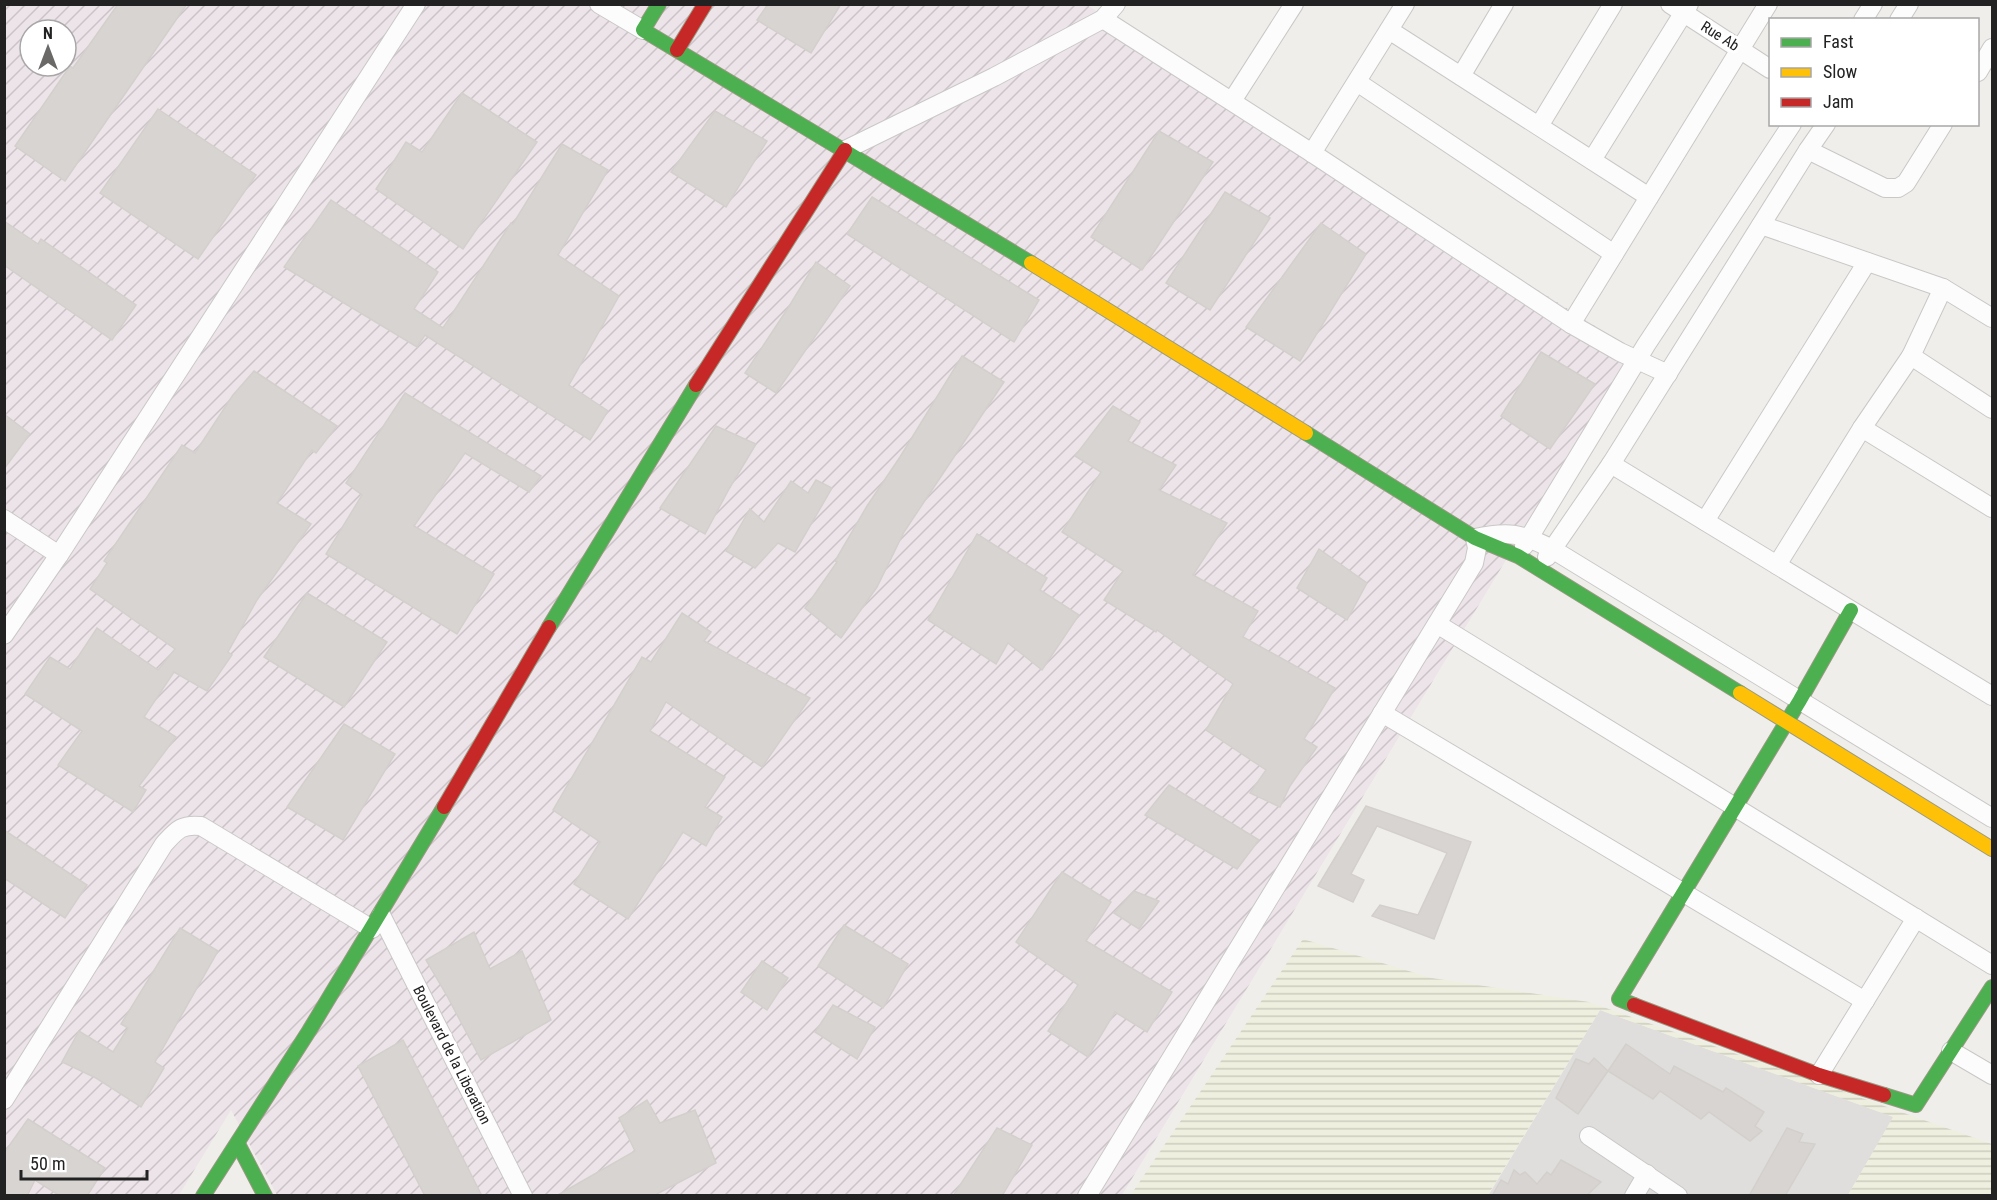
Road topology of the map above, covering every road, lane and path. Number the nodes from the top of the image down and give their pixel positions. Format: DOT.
graph roads {
  1 [pos="416,4"];
  2 [pos="599,4"];
  3 [pos="659,4"];
  4 [pos="705,4"];
  5 [pos="1116,4"];
  6 [pos="1294,4"];
  7 [pos="1405,4"];
  8 [pos="1504,4"];
  9 [pos="1613,4"];
  10 [pos="1768,4"];
  11 [pos="1873,4"];
  12 [pos="1909,4"];
  13 [pos="1680,7"];
  14 [pos="1864,18"];
  15 [pos="1900,18"];
  16 [pos="1103,19"];
  17 [pos="643,30"];
  18 [pos="1389,30"];
  19 [pos="1992,48"];
  20 [pos="1741,49"];
  21 [pos="677,50"];
  22 [pos="1769,68"];
  23 [pos="1979,69"];
  24 [pos="1461,76"];
  25 [pos="1357,82"];
  26 [pos="1232,101"];
  27 [pos="1539,126"];
  28 [pos="1791,126"];
  29 [pos="1825,126"];
  30 [pos="1942,126"];
  31 [pos="845,150"];
  32 [pos="1808,150"];
  33 [pos="1312,153"];
  34 [pos="1592,160"];
  35 [pos="1649,197"];
  36 [pos="1761,225"];
  37 [pos="1614,254"];
  38 [pos="1867,262"];
  39 [pos="1943,288"];
  40 [pos="1992,318"];
  41 [pos="1571,324"];
  42 [pos="1911,356"];
  43 [pos="1638,361"];
  44 [pos="1668,374"];
  45 [pos="1992,409"];
  46 [pos="1862,428"];
  47 [pos="1611,464"];
  48 [pos="1992,507"];
  49 [pos="4,519"];
  50 [pos="1704,521"];
  51 [pos="1530,537"];
  52 [pos="1475,538"];
  53 [pos="1552,549"];
  54 [pos="59,555"];
  55 [pos="1518,556"];
  56 [pos="1778,566"];
  57 [pos="1539,568"];
  58 [pos="1851,610"];
  59 [pos="1437,624"];
  60 [pos="4,635"];
  61 [pos="1992,696"];
  62 [pos="1800,700"];
  63 [pos="1382,714"];
  64 [pos="1786,720"];
  65 [pos="1736,807"];
  66 [pos="1992,818"];
  67 [pos="1992,849"];
  68 [pos="1682,892"];
  69 [pos="1916,918"];
  70 [pos="377,922"];
  71 [pos="1992,965"];
  72 [pos="1992,987"];
  73 [pos="1865,1001"];
  74 [pos="1951,1051"];
  75 [pos="1819,1075"];
  76 [pos="1992,1075"];
  77 [pos="4,1100"];
  78 [pos="1589,1136"];
  79 [pos="238,1144"];
  80 [pos="1647,1174"];
  81 [pos="203,1196"];
  82 [pos="265,1196"];
  83 [pos="523,1196"];
  84 [pos="1087,1196"];
  85 [pos="1634,1196"];
  86 [pos="1678,1196"];
  1 -- 54 [label="street"];
  2 -- 17 [label="street"];
  3 -- 17 [label="street"];
  4 -- 21 [label="street"];
  5 -- 16 [label="street"];
  6 -- 26 [label="street"];
  7 -- 18 [label="street"];
  8 -- 24 [label="street"];
  9 -- 27 [label="street"];
  10 -- 20 [label="street"];
  11 -- 14 [label="street"];
  12 -- 15 [label="street"];
  13 -- 20 [label="street, Rue Ab"];
  13 -- 34 [label="street"];
  16 -- 26 [label="street"];
  16 -- 31 [label="street"];
  17 -- 21 [label="street"];
  18 -- 24 [label="street"];
  18 -- 25 [label="street"];
  19 -- 23 [label="street"];
  20 -- 22 [label="street, Rue Ab"];
  20 -- 35 [label="street"];
  21 -- 31 [label="street"];
  24 -- 27 [label="street"];
  25 -- 33 [label="street"];
  25 -- 37 [label="street"];
  26 -- 33 [label="street"];
  27 -- 34 [label="street"];
  28 -- 43 [label="street"];
  29 -- 32 [label="street"];
  30 -- 32 [label="street"];
  31 -- 52 [label="street"];
  31 -- 70 [label="street"];
  32 -- 36 [label="street"];
  33 -- 41 [label="street"];
  34 -- 35 [label="street"];
  35 -- 37 [label="street"];
  36 -- 38 [label="street"];
  36 -- 44 [label="street"];
  37 -- 41 [label="street"];
  38 -- 39 [label="street"];
  38 -- 50 [label="street"];
  39 -- 40 [label="street"];
  39 -- 42 [label="street"];
  41 -- 43 [label="street"];
  42 -- 45 [label="street"];
  42 -- 46 [label="street"];
  43 -- 44 [label="street"];
  43 -- 51 [label="street"];
  44 -- 47 [label="street"];
  46 -- 48 [label="street"];
  46 -- 56 [label="street"];
  47 -- 50 [label="street"];
  47 -- 53 [label="street"];
  49 -- 54 [label="street"];
  50 -- 56 [label="street"];
  51 -- 52 [label="street"];
  51 -- 53 [label="street"];
  51 -- 55 [label="street"];
  52 -- 55 [label="street"];
  52 -- 59 [label="street"];
  53 -- 57 [label="street"];
  53 -- 62 [label="street"];
  54 -- 60 [label="street"];
  55 -- 57 [label="street"];
  56 -- 58 [label="street"];
  57 -- 64 [label="street"];
  58 -- 61 [label="street"];
  58 -- 62 [label="street"];
  59 -- 63 [label="street"];
  59 -- 65 [label="street"];
  62 -- 64 [label="street"];
  62 -- 66 [label="street"];
  63 -- 68 [label="street"];
  63 -- 84 [label="street"];
  64 -- 65 [label="street"];
  64 -- 67 [label="street"];
  65 -- 68 [label="street"];
  65 -- 69 [label="street"];
  68 -- 73 [label="street"];
  68 -- 75 [label="street"];
  69 -- 71 [label="street"];
  69 -- 73 [label="street"];
  70 -- 77 [label="street"];
  70 -- 79 [label="street"];
  70 -- 83 [label="street, Boulevard de la Liberation"];
  72 -- 74 [label="street"];
  73 -- 75 [label="street"];
  74 -- 75 [label="street"];
  74 -- 76 [label="street"];
  78 -- 80 [label="street"];
  79 -- 81 [label="street"];
  79 -- 82 [label="street"];
  80 -- 85 [label="street"];
  80 -- 86 [label="street"];
}
